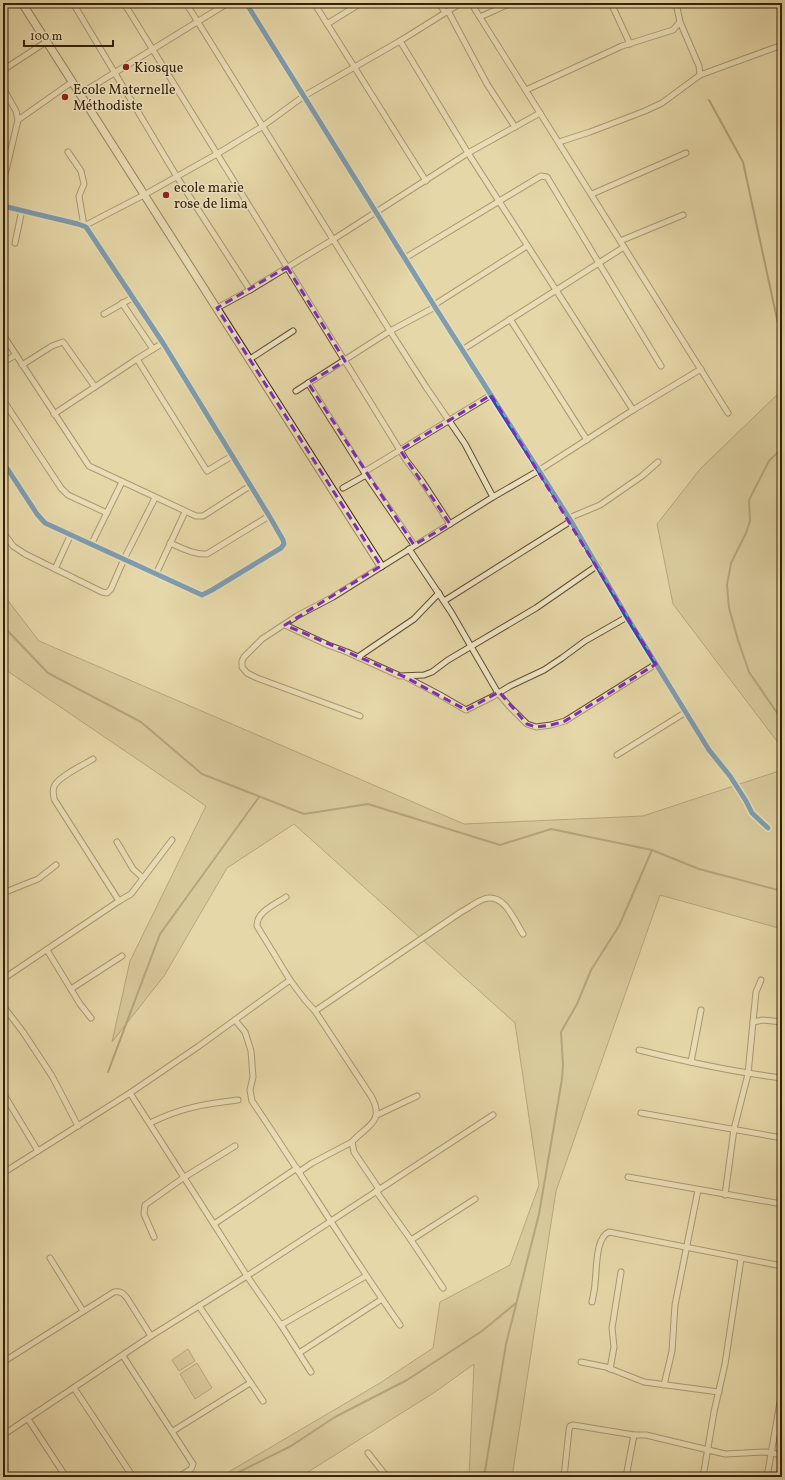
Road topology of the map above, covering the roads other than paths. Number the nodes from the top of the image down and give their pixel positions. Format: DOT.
graph roads {
  1 [pos="22,3"];
  2 [pos="73,3"];
  3 [pos="124,3"];
  4 [pos="186,3"];
  5 [pos="228,3"];
  6 [pos="246,3"];
  7 [pos="314,3"];
  8 [pos="360,3"];
  9 [pos="439,3"];
  10 [pos="461,3"];
  11 [pos="472,3"];
  12 [pos="511,3"];
  13 [pos="611,3"];
  14 [pos="676,3"];
  15 [pos="447,12"];
  16 [pos="480,18"];
  17 [pos="197,21"];
  18 [pos="680,22"];
  19 [pos="327,24"];
  20 [pos="400,41"];
  21 [pos="46,42"];
  22 [pos="630,44"];
  23 [pos="782,45"];
  24 [pos="152,49"];
  25 [pos="354,66"];
  26 [pos="3,70"];
  27 [pos="114,72"];
  28 [pos="700,75"];
  29 [pos="72,82"];
  30 [pos="3,88"];
  31 [pos="526,90"];
  32 [pos="80,94"];
  33 [pos="304,96"];
  34 [pos="540,113"];
  35 [pos="18,120"];
  36 [pos="263,126"];
  37 [pos="516,127"];
  38 [pos="559,142"];
  39 [pos="68,152"];
  40 [pos="468,153"];
  41 [pos="686,153"];
  42 [pos="218,154"];
  43 [pos="177,177"];
  44 [pos="426,181"];
  45 [pos="3,183"];
  46 [pos="592,194"];
  47 [pos="144,195"];
  48 [pos="499,202"];
  49 [pos="3,206"];
  50 [pos="22,210"];
  51 [pos="376,212"];
  52 [pos="683,215"];
  53 [pos="84,226"];
  54 [pos="334,239"];
  55 [pos="620,241"];
  56 [pos="15,243"];
  57 [pos="527,246"];
  58 [pos="624,247"];
  59 [pos="405,258"];
  60 [pos="600,263"];
  61 [pos="287,268"];
  62 [pos="250,290"];
  63 [pos="556,290"];
  64 [pos="132,298"];
  65 [pos="122,303"];
  66 [pos="434,306"];
  67 [pos="217,308"];
  68 [pos="104,314"];
  69 [pos="510,319"];
  70 [pos="293,331"];
  71 [pos="390,331"];
  72 [pos="3,336"];
  73 [pos="163,343"];
  74 [pos="152,349"];
  75 [pos="462,350"];
  76 [pos="16,355"];
  77 [pos="137,359"];
  78 [pos="250,359"];
  79 [pos="345,361"];
  80 [pos="3,362"];
  81 [pos="22,365"];
  82 [pos="661,366"];
  83 [pos="701,369"];
  84 [pos="308,383"];
  85 [pos="95,387"];
  86 [pos="296,391"];
  87 [pos="491,395"];
  88 [pos="3,400"];
  89 [pos="633,410"];
  90 [pos="728,413"];
  91 [pos="54,414"];
  92 [pos="450,420"];
  93 [pos="587,440"];
  94 [pos="400,450"];
  95 [pos="232,456"];
  96 [pos="3,462"];
  97 [pos="658,462"];
  98 [pos="538,471"];
  99 [pos="365,473"];
  100 [pos="122,482"];
  101 [pos="250,486"];
  102 [pos="343,488"];
  103 [pos="493,497"];
  104 [pos="155,498"];
  105 [pos="185,512"];
  106 [pos="107,513"];
  107 [pos="269,516"];
  108 [pos="570,519"];
  109 [pos="450,524"];
  110 [pos="3,532"];
  111 [pos="71,534"];
  112 [pos="92,543"];
  113 [pos="170,543"];
  114 [pos="414,545"];
  115 [pos="409,549"];
  116 [pos="124,558"];
  117 [pos="598,565"];
  118 [pos="381,566"];
  119 [pos="55,569"];
  120 [pos="156,574"];
  121 [pos="439,593"];
  122 [pos="444,601"];
  123 [pos="627,617"];
  124 [pos="285,625"];
  125 [pos="472,646"];
  126 [pos="358,657"];
  127 [pos="656,664"];
  128 [pos="405,677"];
  129 [pos="498,693"];
  130 [pos="686,712"];
  131 [pos="360,716"];
  132 [pos="617,755"];
  133 [pos="93,759"];
  134 [pos="768,828"];
  135 [pos="172,840"];
  136 [pos="117,842"];
  137 [pos="56,865"];
  138 [pos="143,878"];
  139 [pos="3,893"];
  140 [pos="286,897"];
  141 [pos="119,901"];
  142 [pos="523,934"];
  143 [pos="47,950"];
  144 [pos="122,956"];
  145 [pos="3,979"];
  146 [pos="290,980"];
  147 [pos="761,980"];
  148 [pos="71,989"];
  149 [pos="3,1006"];
  150 [pos="701,1010"];
  151 [pos="315,1011"];
  152 [pos="91,1018"];
  153 [pos="235,1020"];
  154 [pos="753,1022"];
  155 [pos="782,1022"];
  156 [pos="640,1050"];
  157 [pos="691,1062"];
  158 [pos="748,1074"];
  159 [pos="782,1078"];
  160 [pos="3,1093"];
  161 [pos="130,1093"];
  162 [pos="417,1096"];
  163 [pos="238,1100"];
  164 [pos="641,1113"];
  165 [pos="377,1115"];
  166 [pos="493,1115"];
  167 [pos="150,1123"];
  168 [pos="78,1126"];
  169 [pos="734,1129"];
  170 [pos="782,1138"];
  171 [pos="352,1142"];
  172 [pos="235,1146"];
  173 [pos="38,1151"];
  174 [pos="298,1170"];
  175 [pos="3,1173"];
  176 [pos="628,1177"];
  177 [pos="183,1178"];
  178 [pos="377,1190"];
  179 [pos="698,1190"];
  180 [pos="725,1194"];
  181 [pos="476,1199"];
  182 [pos="782,1204"];
  183 [pos="331,1221"];
  184 [pos="214,1224"];
  185 [pos="154,1237"];
  186 [pos="411,1240"];
  187 [pos="686,1247"];
  188 [pos="50,1258"];
  189 [pos="741,1259"];
  190 [pos="782,1266"];
  191 [pos="622,1272"];
  192 [pos="247,1276"];
  193 [pos="366,1276"];
  194 [pos="443,1288"];
  195 [pos="382,1299"];
  196 [pos="592,1302"];
  197 [pos="199,1306"];
  198 [pos="83,1311"];
  199 [pos="281,1325"];
  200 [pos="400,1325"];
  201 [pos="151,1336"];
  202 [pos="300,1353"];
  203 [pos="123,1356"];
  204 [pos="3,1362"];
  205 [pos="581,1362"];
  206 [pos="610,1368"];
  207 [pos="311,1372"];
  208 [pos="250,1383"];
  209 [pos="664,1385"];
  210 [pos="74,1388"];
  211 [pos="782,1391"];
  212 [pos="719,1392"];
  213 [pos="782,1398"];
  214 [pos="263,1401"];
  215 [pos="28,1419"];
  216 [pos="172,1431"];
  217 [pos="3,1435"];
  218 [pos="634,1435"];
  219 [pos="707,1450"];
  220 [pos="368,1452"];
  221 [pos="770,1453"];
  222 [pos="782,1455"];
  223 [pos="66,1477"];
  224 [pos="134,1477"];
  225 [pos="180,1477"];
  226 [pos="387,1477"];
  227 [pos="564,1477"];
  228 [pos="626,1477"];
  229 [pos="703,1477"];
  230 [pos="767,1477"];
  1 -- 21 [label="street"];
  2 -- 27 [label="street"];
  3 -- 24 [label="street"];
  4 -- 17 [label="street"];
  5 -- 17 [label="street"];
  6 -- 33 [label="street"];
  7 -- 19 [label="street"];
  8 -- 19 [label="street"];
  9 -- 15 [label="street"];
  10 -- 15 [label="street"];
  11 -- 16 [label="street"];
  12 -- 16 [label="street"];
  13 -- 22 [label="street"];
  14 -- 18 [label="street"];
  15 -- 20 [label="street"];
  15 -- 37 [label="street"];
  16 -- 31 [label="street"];
  17 -- 24 [label="street"];
  17 -- 36 [label="street"];
  18 -- 22 [label="street"];
  18 -- 28 [label="street"];
  19 -- 25 [label="street"];
  20 -- 25 [label="street"];
  20 -- 40 [label="street"];
  21 -- 26 [label="street"];
  21 -- 29 [label="street"];
  22 -- 31 [label="street"];
  23 -- 28 [label="street"];
  24 -- 27 [label="street"];
  24 -- 42 [label="street"];
  25 -- 33 [label="street"];
  25 -- 44 [label="street"];
  27 -- 32 [label="street"];
  27 -- 43 [label="street"];
  28 -- 38 [label="street"];
  29 -- 32 [label="street"];
  29 -- 35 [label="street"];
  30 -- 35 [label="street"];
  31 -- 34 [label="street"];
  32 -- 47 [label="street"];
  33 -- 36 [label="street"];
  33 -- 51 [label="street"];
  34 -- 37 [label="street"];
  34 -- 38 [label="street"];
  35 -- 45 [label="street"];
  36 -- 42 [label="street"];
  36 -- 54 [label="street"];
  37 -- 40 [label="street"];
  38 -- 46 [label="street"];
  39 -- 53 [label="street"];
  40 -- 44 [label="street"];
  40 -- 48 [label="street"];
  41 -- 46 [label="street"];
  42 -- 43 [label="street"];
  42 -- 61 [label="street"];
  43 -- 47 [label="street"];
  43 -- 62 [label="street"];
  44 -- 51 [label="street"];
  46 -- 55 [label="street"];
  47 -- 53 [label="street"];
  47 -- 67 [label="street"];
  48 -- 57 [label="street"];
  48 -- 59 [label="street"];
  48 -- 60 [label="street"];
  49 -- 50 [label="street"];
  50 -- 53 [label="street"];
  50 -- 56 [label="street"];
  51 -- 54 [label="street"];
  51 -- 59 [label="street"];
  52 -- 55 [label="street"];
  53 -- 64 [label="street"];
  54 -- 61 [label="street"];
  54 -- 71 [label="street"];
  55 -- 58 [label="street"];
  57 -- 63 [label="street"];
  57 -- 66 [label="street"];
  58 -- 60 [label="street"];
  58 -- 83 [label="street"];
  59 -- 66 [label="street"];
  60 -- 63 [label="street"];
  60 -- 82 [label="street"];
  61 -- 62 [label="street"];
  61 -- 79 [label="street"];
  62 -- 67 [label="street"];
  63 -- 69 [label="street"];
  63 -- 89 [label="street"];
  64 -- 65 [label="street"];
  64 -- 73 [label="street"];
  65 -- 68 [label="street"];
  65 -- 74 [label="street"];
  66 -- 71 [label="street"];
  66 -- 75 [label="street"];
  67 -- 78 [label="street"];
  69 -- 75 [label="street"];
  69 -- 93 [label="street"];
  70 -- 78 [label="street"];
  71 -- 79 [label="street"];
  71 -- 92 [label="street"];
  72 -- 76 [label="street"];
  73 -- 74 [label="street"];
  73 -- 95 [label="street"];
  74 -- 77 [label="street"];
  75 -- 87 [label="street"];
  76 -- 80 [label="street"];
  76 -- 81 [label="street"];
  77 -- 85 [label="street"];
  77 -- 95 [label="street"];
  78 -- 118 [label="street"];
  79 -- 84 [label="street"];
  79 -- 94 [label="street"];
  81 -- 85 [label="street"];
  81 -- 91 [label="street"];
  83 -- 89 [label="street"];
  83 -- 90 [label="street"];
  84 -- 86 [label="street"];
  84 -- 99 [label="street"];
  85 -- 91 [label="street"];
  87 -- 92 [label="street"];
  87 -- 98 [label="street"];
  88 -- 106 [label="street"];
  89 -- 93 [label="street"];
  91 -- 100 [label="street"];
  92 -- 94 [label="street"];
  92 -- 103 [label="street"];
  93 -- 98 [label="street"];
  94 -- 99 [label="street"];
  94 -- 109 [label="street"];
  95 -- 101 [label="street"];
  96 -- 111 [label="street"];
  97 -- 108 [label="street"];
  98 -- 103 [label="street"];
  98 -- 108 [label="street"];
  99 -- 102 [label="street"];
  99 -- 114 [label="street"];
  100 -- 104 [label="street"];
  100 -- 106 [label="street"];
  101 -- 105 [label="street"];
  101 -- 107 [label="street"];
  103 -- 109 [label="street"];
  104 -- 105 [label="street"];
  104 -- 116 [label="street"];
  105 -- 113 [label="street"];
  106 -- 112 [label="street"];
  107 -- 113 [label="street"];
  107 -- 120 [label="street"];
  108 -- 117 [label="street"];
  108 -- 122 [label="street"];
  109 -- 114 [label="street"];
  110 -- 119 [label="street"];
  111 -- 112 [label="street"];
  111 -- 119 [label="street"];
  112 -- 116 [label="street"];
  113 -- 120 [label="street"];
  114 -- 115 [label="street"];
  115 -- 118 [label="street"];
  115 -- 121 [label="street"];
  116 -- 119 [label="street"];
  116 -- 120 [label="street"];
  117 -- 123 [label="street"];
  117 -- 125 [label="street"];
  118 -- 124 [label="street"];
  121 -- 122 [label="street"];
  121 -- 126 [label="street"];
  122 -- 125 [label="street"];
  123 -- 127 [label="street"];
  123 -- 129 [label="street"];
  124 -- 126 [label="street"];
  124 -- 131 [label="street"];
  125 -- 128 [label="street"];
  125 -- 129 [label="street"];
  126 -- 128 [label="street"];
  127 -- 129 [label="street"];
  127 -- 130 [label="street"];
  128 -- 129 [label="street"];
  130 -- 132 [label="street"];
  130 -- 134 [label="street"];
  133 -- 141 [label="street"];
  135 -- 138 [label="street"];
  136 -- 138 [label="street"];
  137 -- 139 [label="street"];
  138 -- 141 [label="street"];
  140 -- 146 [label="street"];
  141 -- 143 [label="street"];
  142 -- 151 [label="street"];
  143 -- 145 [label="street"];
  143 -- 148 [label="street"];
  144 -- 148 [label="street"];
  146 -- 151 [label="street"];
  146 -- 153 [label="street"];
  147 -- 154 [label="street"];
  148 -- 152 [label="street"];
  149 -- 168 [label="street"];
  150 -- 157 [label="street"];
  151 -- 165 [label="street"];
  153 -- 161 [label="street"];
  153 -- 174 [label="street"];
  154 -- 155 [label="street"];
  154 -- 158 [label="street"];
  156 -- 157 [label="street"];
  157 -- 158 [label="street"];
  158 -- 159 [label="street"];
  158 -- 169 [label="street"];
  160 -- 173 [label="street"];
  161 -- 167 [label="street"];
  161 -- 168 [label="street"];
  162 -- 165 [label="street"];
  163 -- 167 [label="street"];
  164 -- 169 [label="street"];
  165 -- 171 [label="street"];
  166 -- 178 [label="street"];
  167 -- 177 [label="street"];
  168 -- 173 [label="street"];
  169 -- 170 [label="street"];
  169 -- 180 [label="street"];
  171 -- 174 [label="street"];
  171 -- 178 [label="street"];
  172 -- 177 [label="street"];
  173 -- 175 [label="street"];
  174 -- 183 [label="street"];
  174 -- 184 [label="street"];
  176 -- 179 [label="street"];
  177 -- 184 [label="street"];
  177 -- 185 [label="street"];
  178 -- 183 [label="street"];
  178 -- 186 [label="street"];
  179 -- 180 [label="street"];
  179 -- 187 [label="street"];
  180 -- 182 [label="street"];
  181 -- 186 [label="street"];
  183 -- 192 [label="street"];
  183 -- 193 [label="street"];
  184 -- 192 [label="street"];
  186 -- 194 [label="street"];
  187 -- 189 [label="street"];
  187 -- 196 [label="street"];
  187 -- 209 [label="street"];
  188 -- 198 [label="street"];
  189 -- 190 [label="street"];
  189 -- 212 [label="street"];
  191 -- 206 [label="street"];
  192 -- 197 [label="street"];
  192 -- 199 [label="street"];
  193 -- 195 [label="street"];
  193 -- 199 [label="street"];
  195 -- 200 [label="street"];
  195 -- 202 [label="street"];
  197 -- 201 [label="street"];
  197 -- 208 [label="street"];
  198 -- 201 [label="street"];
  198 -- 204 [label="street"];
  199 -- 202 [label="street"];
  201 -- 203 [label="street"];
  202 -- 207 [label="street"];
  203 -- 210 [label="street"];
  203 -- 216 [label="street"];
  205 -- 206 [label="street"];
  206 -- 209 [label="street"];
  208 -- 214 [label="street"];
  208 -- 216 [label="street"];
  209 -- 212 [label="street"];
  210 -- 215 [label="street"];
  210 -- 224 [label="street"];
  211 -- 213 [label="street"];
  212 -- 219 [label="street"];
  213 -- 221 [label="street"];
  215 -- 217 [label="street"];
  215 -- 223 [label="street"];
  216 -- 225 [label="street"];
  218 -- 219 [label="street"];
  218 -- 227 [label="street"];
  218 -- 228 [label="street"];
  219 -- 221 [label="street"];
  219 -- 229 [label="street"];
  220 -- 226 [label="street"];
  221 -- 222 [label="street"];
  221 -- 230 [label="street"];
}
